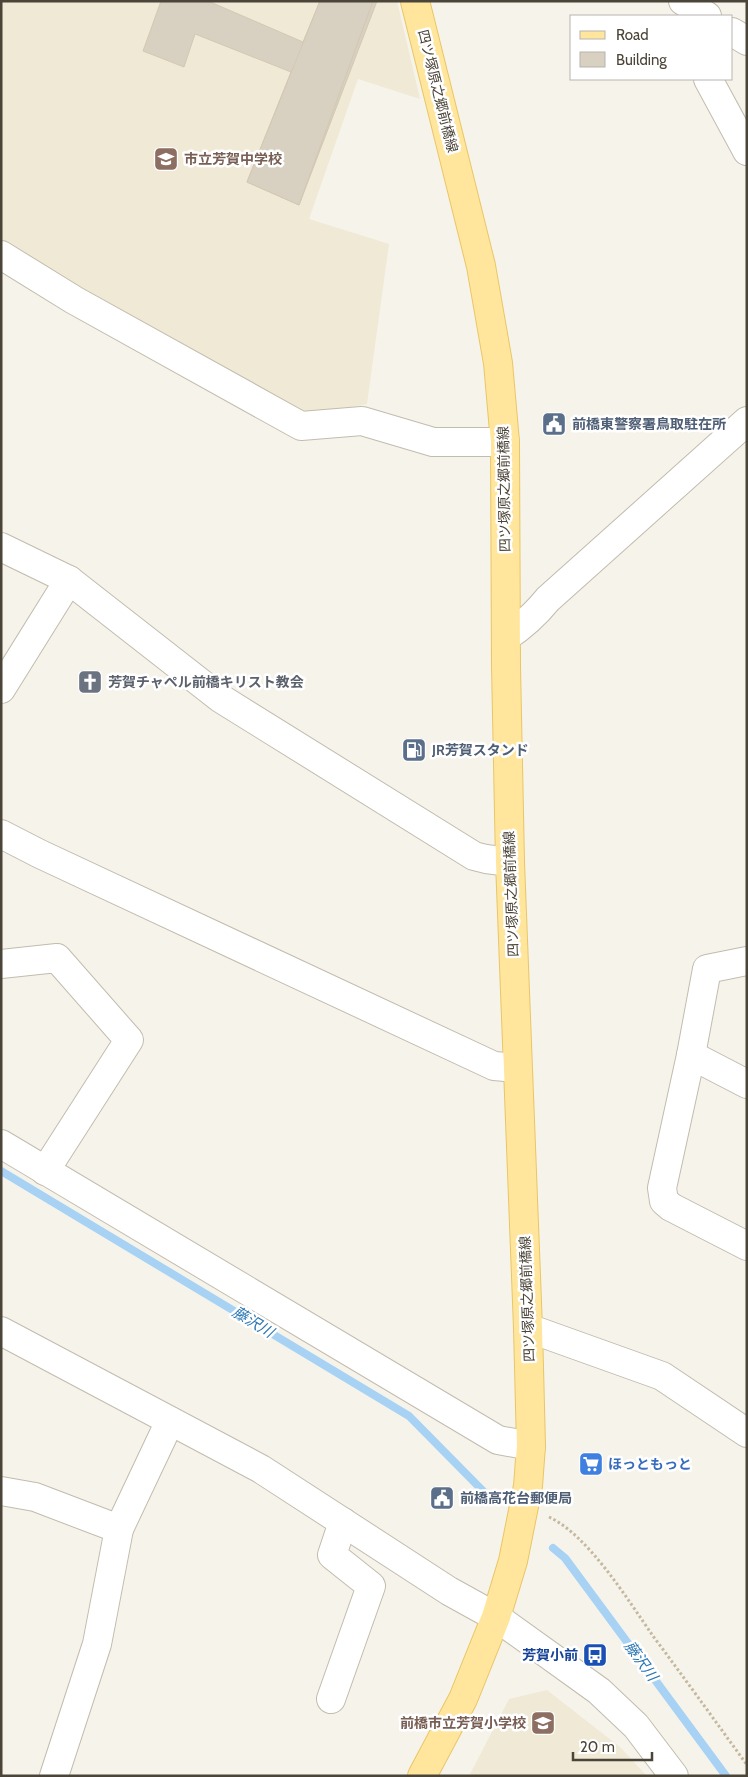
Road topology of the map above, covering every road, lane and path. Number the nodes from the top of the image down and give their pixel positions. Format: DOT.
graph roads {
  1 [pos="415,1"];
  2 [pos="666,1"];
  3 [pos="683,1"];
  4 [pos="673,15"];
  5 [pos="705,15"];
  6 [pos="733,33"];
  7 [pos="747,41"];
  8 [pos="709,80"];
  9 [pos="747,151"];
  10 [pos="1,255"];
  11 [pos="747,421"];
  12 [pos="505,442"];
  13 [pos="1,547"];
  14 [pos="69,580"];
  15 [pos="506,637"];
  16 [pos="1,689"];
  17 [pos="1,834"];
  18 [pos="510,862"];
  19 [pos="747,961"];
  20 [pos="1,964"];
  21 [pos="691,1056"];
  22 [pos="517,1068"];
  23 [pos="747,1084"];
  24 [pos="1,1144"];
  25 [pos="45,1171"];
  26 [pos="747,1246"];
  27 [pos="528,1328"];
  28 [pos="1,1331"];
  29 [pos="170,1421"];
  30 [pos="747,1433"];
  31 [pos="531,1446"];
  32 [pos="1,1491"];
  33 [pos="523,1511"];
  34 [pos="343,1522"];
  35 [pos="119,1529"];
  36 [pos="496,1618"];
  37 [pos="330,1699"];
  38 [pos="747,1765"];
  39 [pos="54,1776"];
  40 [pos="422,1776"];
  41 [pos="674,1776"];
  1 -- 12 [label="main road, 四ツ塚原之郷前橋線"];
  2 -- 4 [label="street"];
  3 -- 5 [label="street"];
  6 -- 7 [label="street"];
  8 -- 9 [label="street"];
  10 -- 12 [label="street"];
  11 -- 15 [label="street"];
  12 -- 15 [label="main road, 四ツ塚原之郷前橋線"];
  13 -- 14 [label="street"];
  14 -- 16 [label="street"];
  14 -- 18 [label="street"];
  15 -- 18 [label="main road, 四ツ塚原之郷前橋線"];
  17 -- 22 [label="street"];
  18 -- 22 [label="main road, 四ツ塚原之郷前橋線"];
  19 -- 21 [label="street"];
  20 -- 25 [label="street"];
  21 -- 23 [label="street"];
  21 -- 26 [label="street"];
  22 -- 27 [label="main road, 四ツ塚原之郷前橋線"];
  24 -- 25 [label="street"];
  25 -- 31 [label="street"];
  27 -- 30 [label="street"];
  27 -- 31 [label="main road, 四ツ塚原之郷前橋線"];
  28 -- 29 [label="street"];
  29 -- 34 [label="street"];
  29 -- 35 [label="street"];
  31 -- 33 [label="main road, 四ツ塚原之郷前橋線"];
  32 -- 35 [label="street"];
  33 -- 36 [label="main road, 四ツ塚原之郷前橋線"];
  33 -- 38 [label="path"];
  34 -- 36 [label="street"];
  34 -- 37 [label="street"];
  35 -- 39 [label="street"];
  36 -- 40 [label="main road, 四ツ塚原之郷前橋線"];
  36 -- 41 [label="street"];
}
